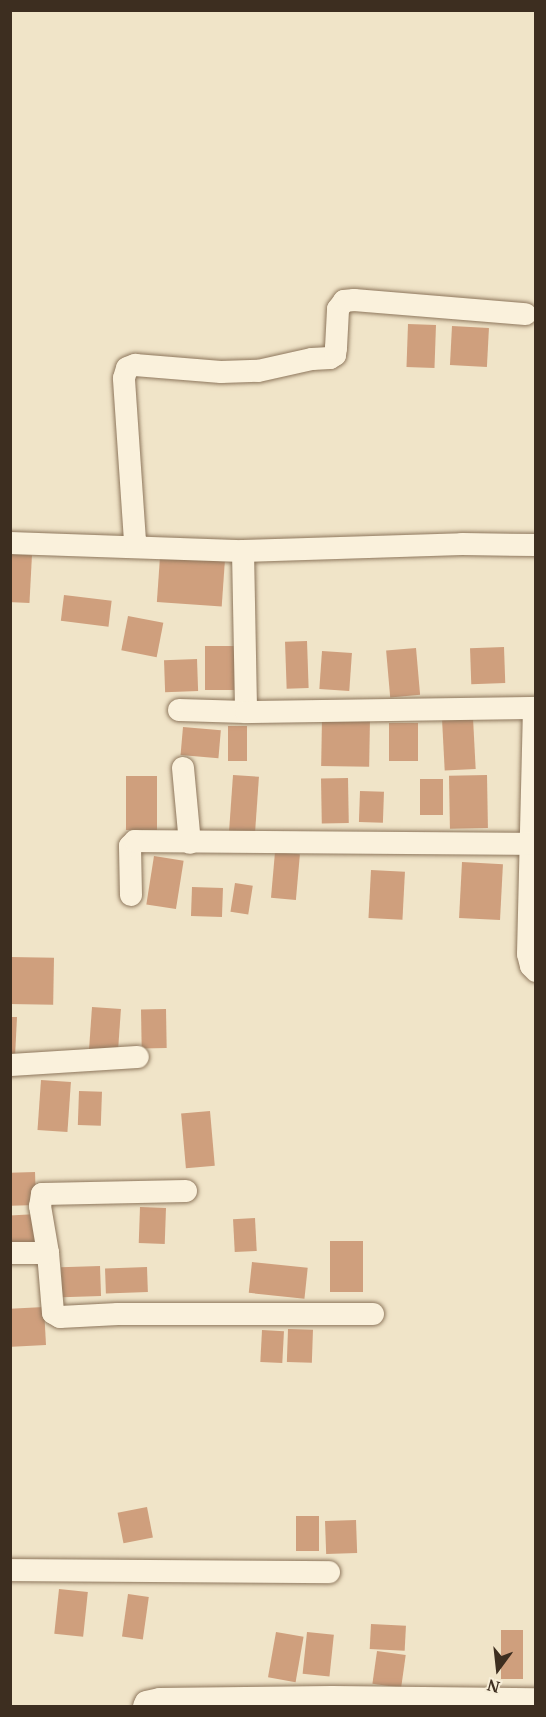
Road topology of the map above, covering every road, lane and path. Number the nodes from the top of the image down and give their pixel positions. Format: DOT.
graph roads {
  1 [pos="525,314"];
  2 [pos="10,543"];
  3 [pos="536,545"];
  4 [pos="139,546"];
  5 [pos="243,551"];
  6 [pos="535,708"];
  7 [pos="180,710"];
  8 [pos="246,712"];
  9 [pos="183,768"];
  10 [pos="190,843"];
  11 [pos="533,844"];
  12 [pos="131,895"];
  13 [pos="536,971"];
  14 [pos="138,1057"];
  15 [pos="10,1065"];
  16 [pos="186,1191"];
  17 [pos="10,1253"];
  18 [pos="48,1253"];
  19 [pos="373,1314"];
  20 [pos="10,1570"];
  21 [pos="329,1572"];
  22 [pos="536,1700"];
  23 [pos="144,1707"];
  1 -- 4 [label="street"];
  2 -- 4 [label="street"];
  3 -- 5 [label="street"];
  4 -- 5 [label="street"];
  5 -- 8 [label="street"];
  6 -- 8 [label="street"];
  6 -- 11 [label="street"];
  7 -- 8 [label="street"];
  9 -- 10 [label="street"];
  10 -- 11 [label="street"];
  10 -- 12 [label="street"];
  11 -- 13 [label="street"];
  14 -- 15 [label="street"];
  16 -- 18 [label="street"];
  17 -- 18 [label="street"];
  18 -- 19 [label="street"];
  20 -- 21 [label="street"];
  22 -- 23 [label="street"];
}
